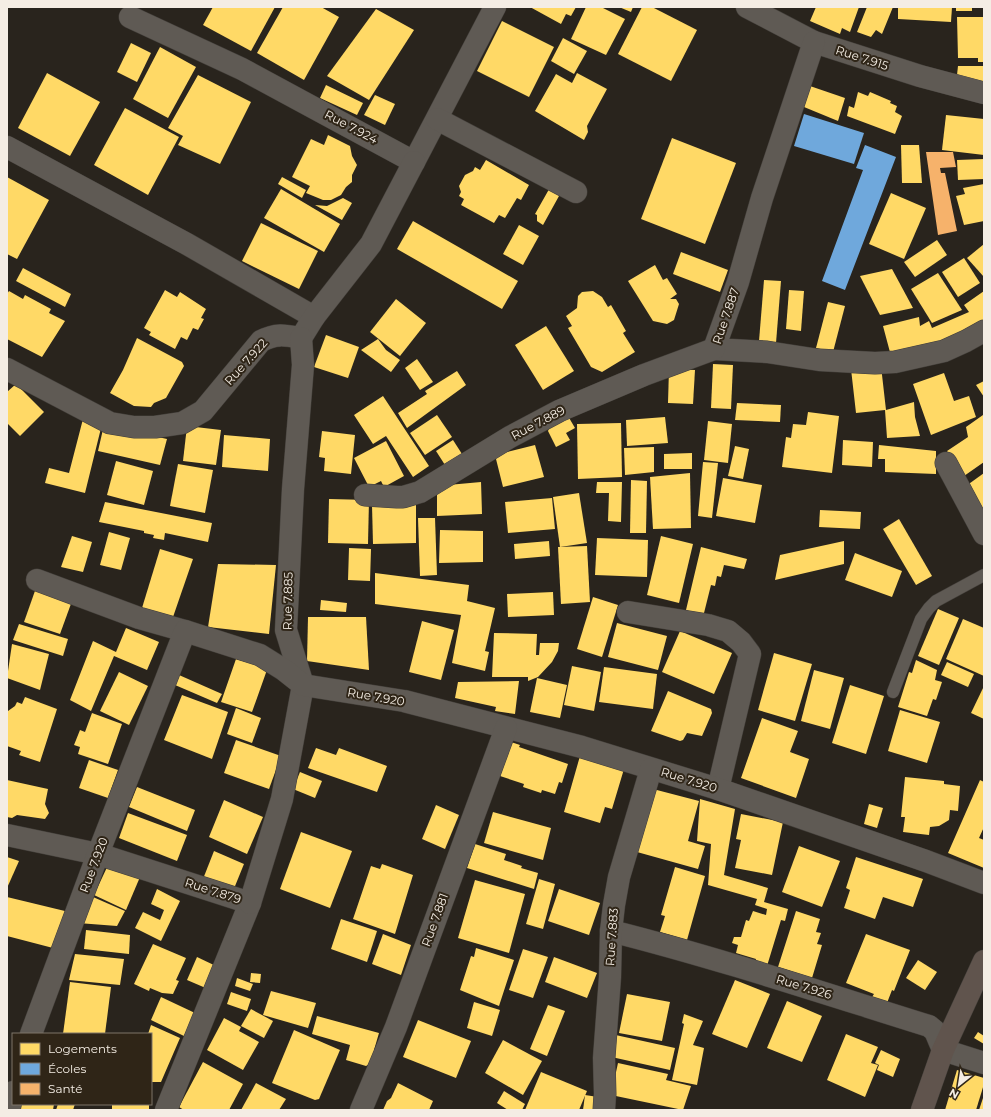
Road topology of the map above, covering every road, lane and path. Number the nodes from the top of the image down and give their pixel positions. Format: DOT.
graph roads {
  1 [pos="495,7"];
  2 [pos="747,7"];
  3 [pos="130,10"];
  4 [pos="814,42"];
  5 [pos="984,92"];
  6 [pos="437,119"];
  7 [pos="7,146"];
  8 [pos="414,162"];
  9 [pos="576,192"];
  10 [pos="314,317"];
  11 [pos="984,331"];
  12 [pos="301,338"];
  13 [pos="714,349"];
  14 [pos="7,370"];
  15 [pos="946,463"];
  16 [pos="365,496"];
  17 [pos="984,534"];
  18 [pos="984,575"];
  19 [pos="37,580"];
  20 [pos="628,612"];
  21 [pos="185,631"];
  22 [pos="302,685"];
  23 [pos="894,692"];
  24 [pos="506,728"];
  25 [pos="651,769"];
  26 [pos="718,789"];
  27 [pos="7,835"];
  28 [pos="98,854"];
  29 [pos="984,883"];
  30 [pos="250,903"];
  31 [pos="611,931"];
  32 [pos="984,961"];
  33 [pos="31,1033"];
  34 [pos="943,1050"];
  35 [pos="984,1063"];
  36 [pos="12,1096"];
  37 [pos="9,1110"];
  38 [pos="166,1110"];
  39 [pos="361,1110"];
  40 [pos="604,1110"];
  41 [pos="922,1110"];
  1 -- 6 [label="street"];
  2 -- 4 [label="street, Rue 7.915"];
  3 -- 8 [label="street, Rue 7.924"];
  4 -- 5 [label="street, Rue 7.915"];
  4 -- 13 [label="street, Rue 7.887"];
  6 -- 8 [label="street"];
  6 -- 9 [label="street"];
  7 -- 10 [label="street"];
  8 -- 10 [label="street"];
  10 -- 12 [label="street"];
  11 -- 13 [label="street, Rue 7.887"];
  12 -- 14 [label="street, Rue 7.922"];
  12 -- 22 [label="street, Rue 7.885"];
  13 -- 16 [label="street, Rue 7.889"];
  15 -- 17 [label="street"];
  18 -- 23 [label="lane"];
  19 -- 21 [label="street"];
  20 -- 26 [label="street"];
  21 -- 22 [label="street"];
  21 -- 28 [label="street, Rue 7.920"];
  22 -- 24 [label="street, Rue 7.920"];
  22 -- 30 [label="street, Rue 7.885"];
  24 -- 25 [label="street, Rue 7.920"];
  24 -- 39 [label="street, Rue 7.881"];
  25 -- 26 [label="street, Rue 7.920"];
  25 -- 31 [label="street, Rue 7.883"];
  26 -- 29 [label="street, Rue 7.920"];
  27 -- 28 [label="street, Rue 7.879"];
  28 -- 30 [label="street, Rue 7.879"];
  28 -- 33 [label="street, Rue 7.920"];
  30 -- 38 [label="street, Rue 7.879"];
  31 -- 34 [label="street, Rue 7.926"];
  31 -- 40 [label="street, Rue 7.883"];
  32 -- 34 [label="main road"];
  34 -- 35 [label="street"];
  34 -- 41 [label="main road"];
  36 -- 37 [label="street"];
}
